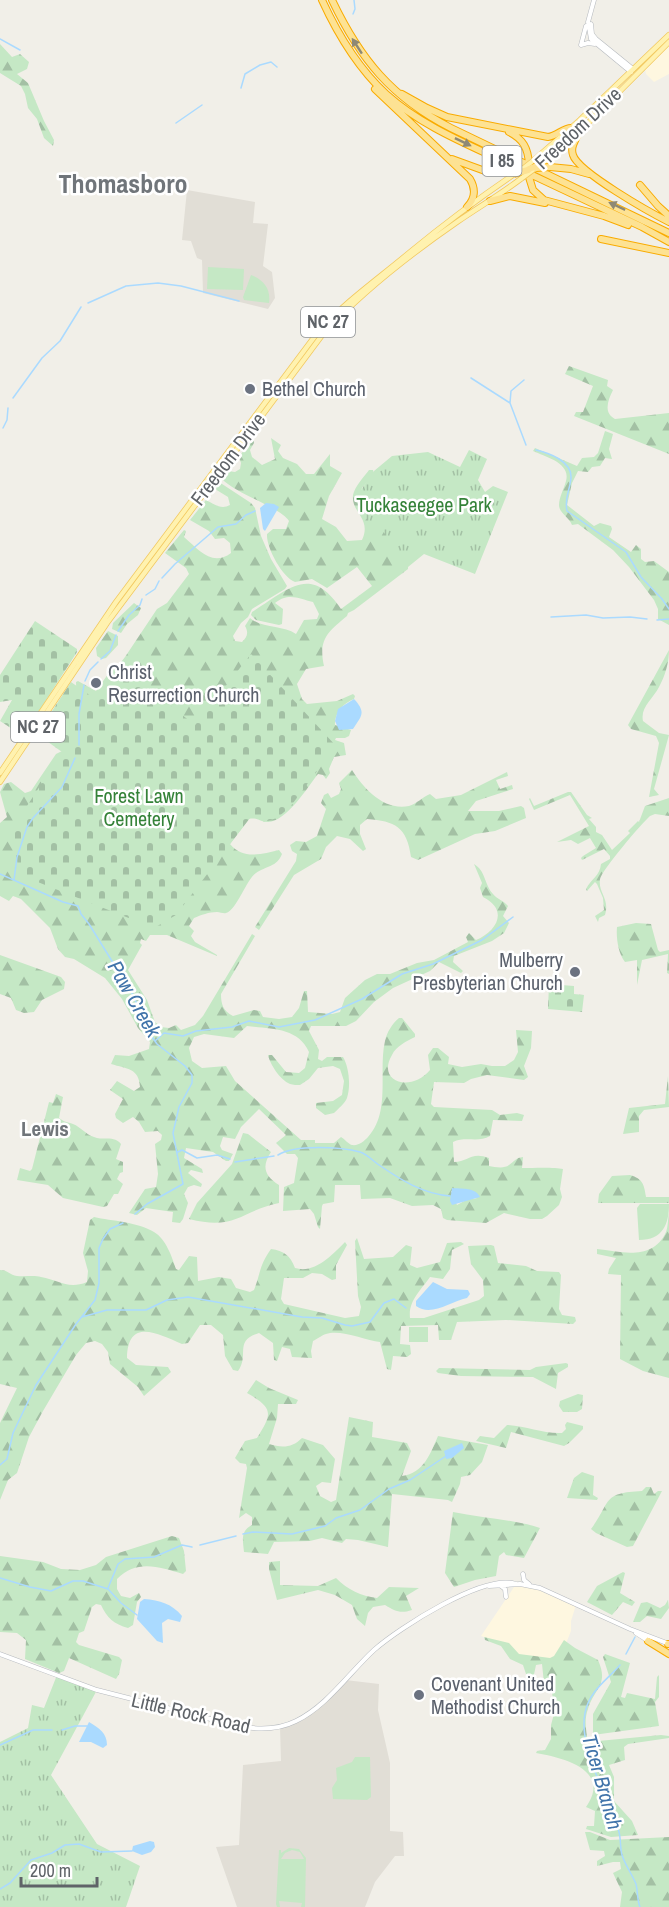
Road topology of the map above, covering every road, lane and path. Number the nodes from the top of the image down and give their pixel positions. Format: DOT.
graph roads {
  1 [pos="320,0"];
  2 [pos="332,0"];
  3 [pos="595,0"];
  4 [pos="589,16"];
  5 [pos="669,35"];
  6 [pos="594,40"];
  7 [pos="669,42"];
  8 [pos="353,56"];
  9 [pos="634,72"];
  10 [pos="389,86"];
  11 [pos="571,128"];
  12 [pos="503,129"];
  13 [pos="578,133"];
  14 [pos="441,152"];
  15 [pos="542,164"];
  16 [pos="529,168"];
  17 [pos="514,172"];
  18 [pos="593,175"];
  19 [pos="640,185"];
  20 [pos="490,201"];
  21 [pos="554,204"];
  22 [pos="467,207"];
  23 [pos="669,216"];
  24 [pos="669,222"];
  25 [pos="669,232"];
  26 [pos="601,238"];
  27 [pos="669,243"];
  28 [pos="669,253"];
  29 [pos="265,406"];
  30 [pos="52,697"];
  31 [pos="38,727"];
  32 [pos="0,774"];
  33 [pos="0,782"];
  34 [pos="523,1574"];
  35 [pos="516,1584"];
  36 [pos="485,1585"];
  37 [pos="500,1586"];
  38 [pos="532,1586"];
  39 [pos="506,1597"];
  40 [pos="630,1629"];
  41 [pos="648,1641"];
  42 [pos="669,1648"];
  43 [pos="0,1654"];
  1 -- 8 [label="highway, I 85"];
  10 -- 2 [label="highway, I 85, one-way"];
  3 -- 4 [label="main road"];
  3 -- 6 [label="main road"];
  4 -- 6 [label="main road"];
  4 -- 6 [label="main road"];
  5 -- 9 [label="main road, Freedom Drive / NC 27"];
  6 -- 9 [label="main road"];
  7 -- 9 [label="main road, Freedom Drive / NC 27"];
  8 -- 14 [label="highway"];
  8 -- 27 [label="highway, I 85, one-way"];
  9 -- 11 [label="main road, Freedom Drive / NC 27"];
  9 -- 13 [label="main road, Freedom Drive / NC 27"];
  10 -- 12 [label="highway"];
  25 -- 10 [label="highway, I 85, one-way"];
  11 -- 12 [label="highway"];
  11 -- 16 [label="main road, Freedom Drive / NC 27"];
  12 -- 16 [label="highway"];
  13 -- 15 [label="main road, Freedom Drive / NC 27"];
  13 -- 18 [label="highway"];
  14 -- 17 [label="highway"];
  14 -- 22 [label="highway"];
  15 -- 16 [label="highway, bridge"];
  16 -- 17 [label="highway, bridge"];
  16 -- 18 [label="highway, bridge"];
  16 -- 20 [label="main road, Freedom Drive / NC 27"];
  16 -- 21 [label="highway, bridge"];
  17 -- 22 [label="main road, Freedom Drive / NC 27"];
  18 -- 24 [label="highway"];
  19 -- 23 [label="highway"];
  20 -- 21 [label="highway"];
  20 -- 29 [label="main road, Freedom Drive / NC 27"];
  21 -- 27 [label="highway"];
  22 -- 29 [label="main road, Freedom Drive / NC 27"];
  26 -- 28 [label="highway"];
  29 -- 30 [label="main road, Freedom Drive / NC 27"];
  29 -- 31 [label="main road, Freedom Drive / NC 27"];
  30 -- 31 [label="main road"];
  30 -- 32 [label="main road, Freedom Drive / NC 27"];
  31 -- 33 [label="main road, Freedom Drive / NC 27"];
  34 -- 38 [label="main road"];
  35 -- 36 [label="main road, Little Rock Road"];
  35 -- 37 [label="main road, Little Rock Road"];
  35 -- 38 [label="main road, Little Rock Road"];
  36 -- 37 [label="main road, Little Rock Road"];
  36 -- 43 [label="main road, Little Rock Road"];
  37 -- 39 [label="main road"];
  38 -- 40 [label="main road, Little Rock Road"];
  40 -- 41 [label="main road, Little Rock Road"];
  40 -- 42 [label="main road, Little Rock Road"];
  41 -- 42 [label="highway"];
}
